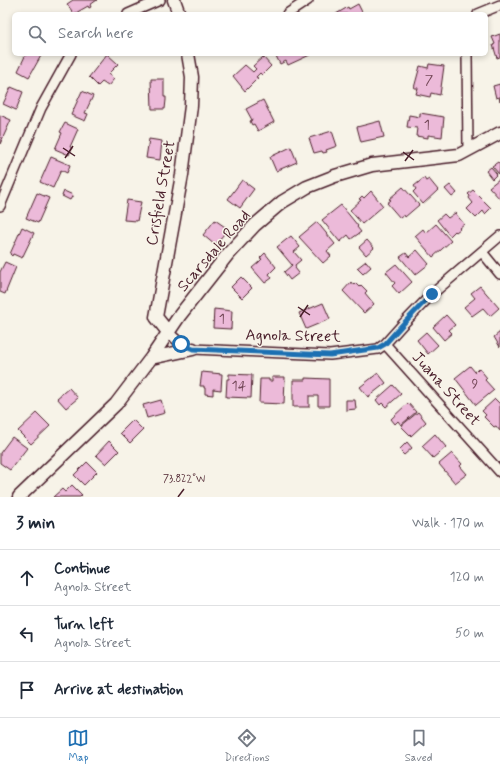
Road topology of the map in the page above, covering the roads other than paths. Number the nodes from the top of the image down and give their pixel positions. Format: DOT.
graph roads {
  1 [pos="160,0"];
  2 [pos="174,0"];
  3 [pos="308,0"];
  4 [pos="500,5"];
  5 [pos="133,12"];
  6 [pos="177,12"];
  7 [pos="289,12"];
  8 [pos="483,12"];
  9 [pos="70,56"];
  10 [pos="188,56"];
  11 [pos="467,56"];
  12 [pos="500,133"];
  13 [pos="468,150"];
  14 [pos="0,206"];
  15 [pos="500,236"];
  16 [pos="482,252"];
  17 [pos="500,274"];
  18 [pos="168,332"];
  19 [pos="385,344"];
  20 [pos="193,349"];
  21 [pos="151,358"];
  22 [pos="500,472"];
  23 [pos="19,497"];
  1 -- 5 [label="street"];
  2 -- 6 [label="street"];
  3 -- 7 [label="street"];
  4 -- 8 [label="street"];
  9 -- 14 [label="street"];
  10 -- 18 [label="street, Crisfield Street"];
  11 -- 13 [label="street"];
  12 -- 13 [label="street, Scarsdale Road"];
  13 -- 18 [label="street, Scarsdale Road"];
  15 -- 16 [label="street"];
  16 -- 17 [label="street"];
  16 -- 19 [label="street"];
  18 -- 20 [label="street, Agnola Street"];
  18 -- 21 [label="street, Scarsdale Road"];
  19 -- 20 [label="street, Agnola Street"];
  19 -- 22 [label="street, Juana Street"];
  20 -- 21 [label="street"];
  21 -- 23 [label="street, Scarsdale Road"];
}
